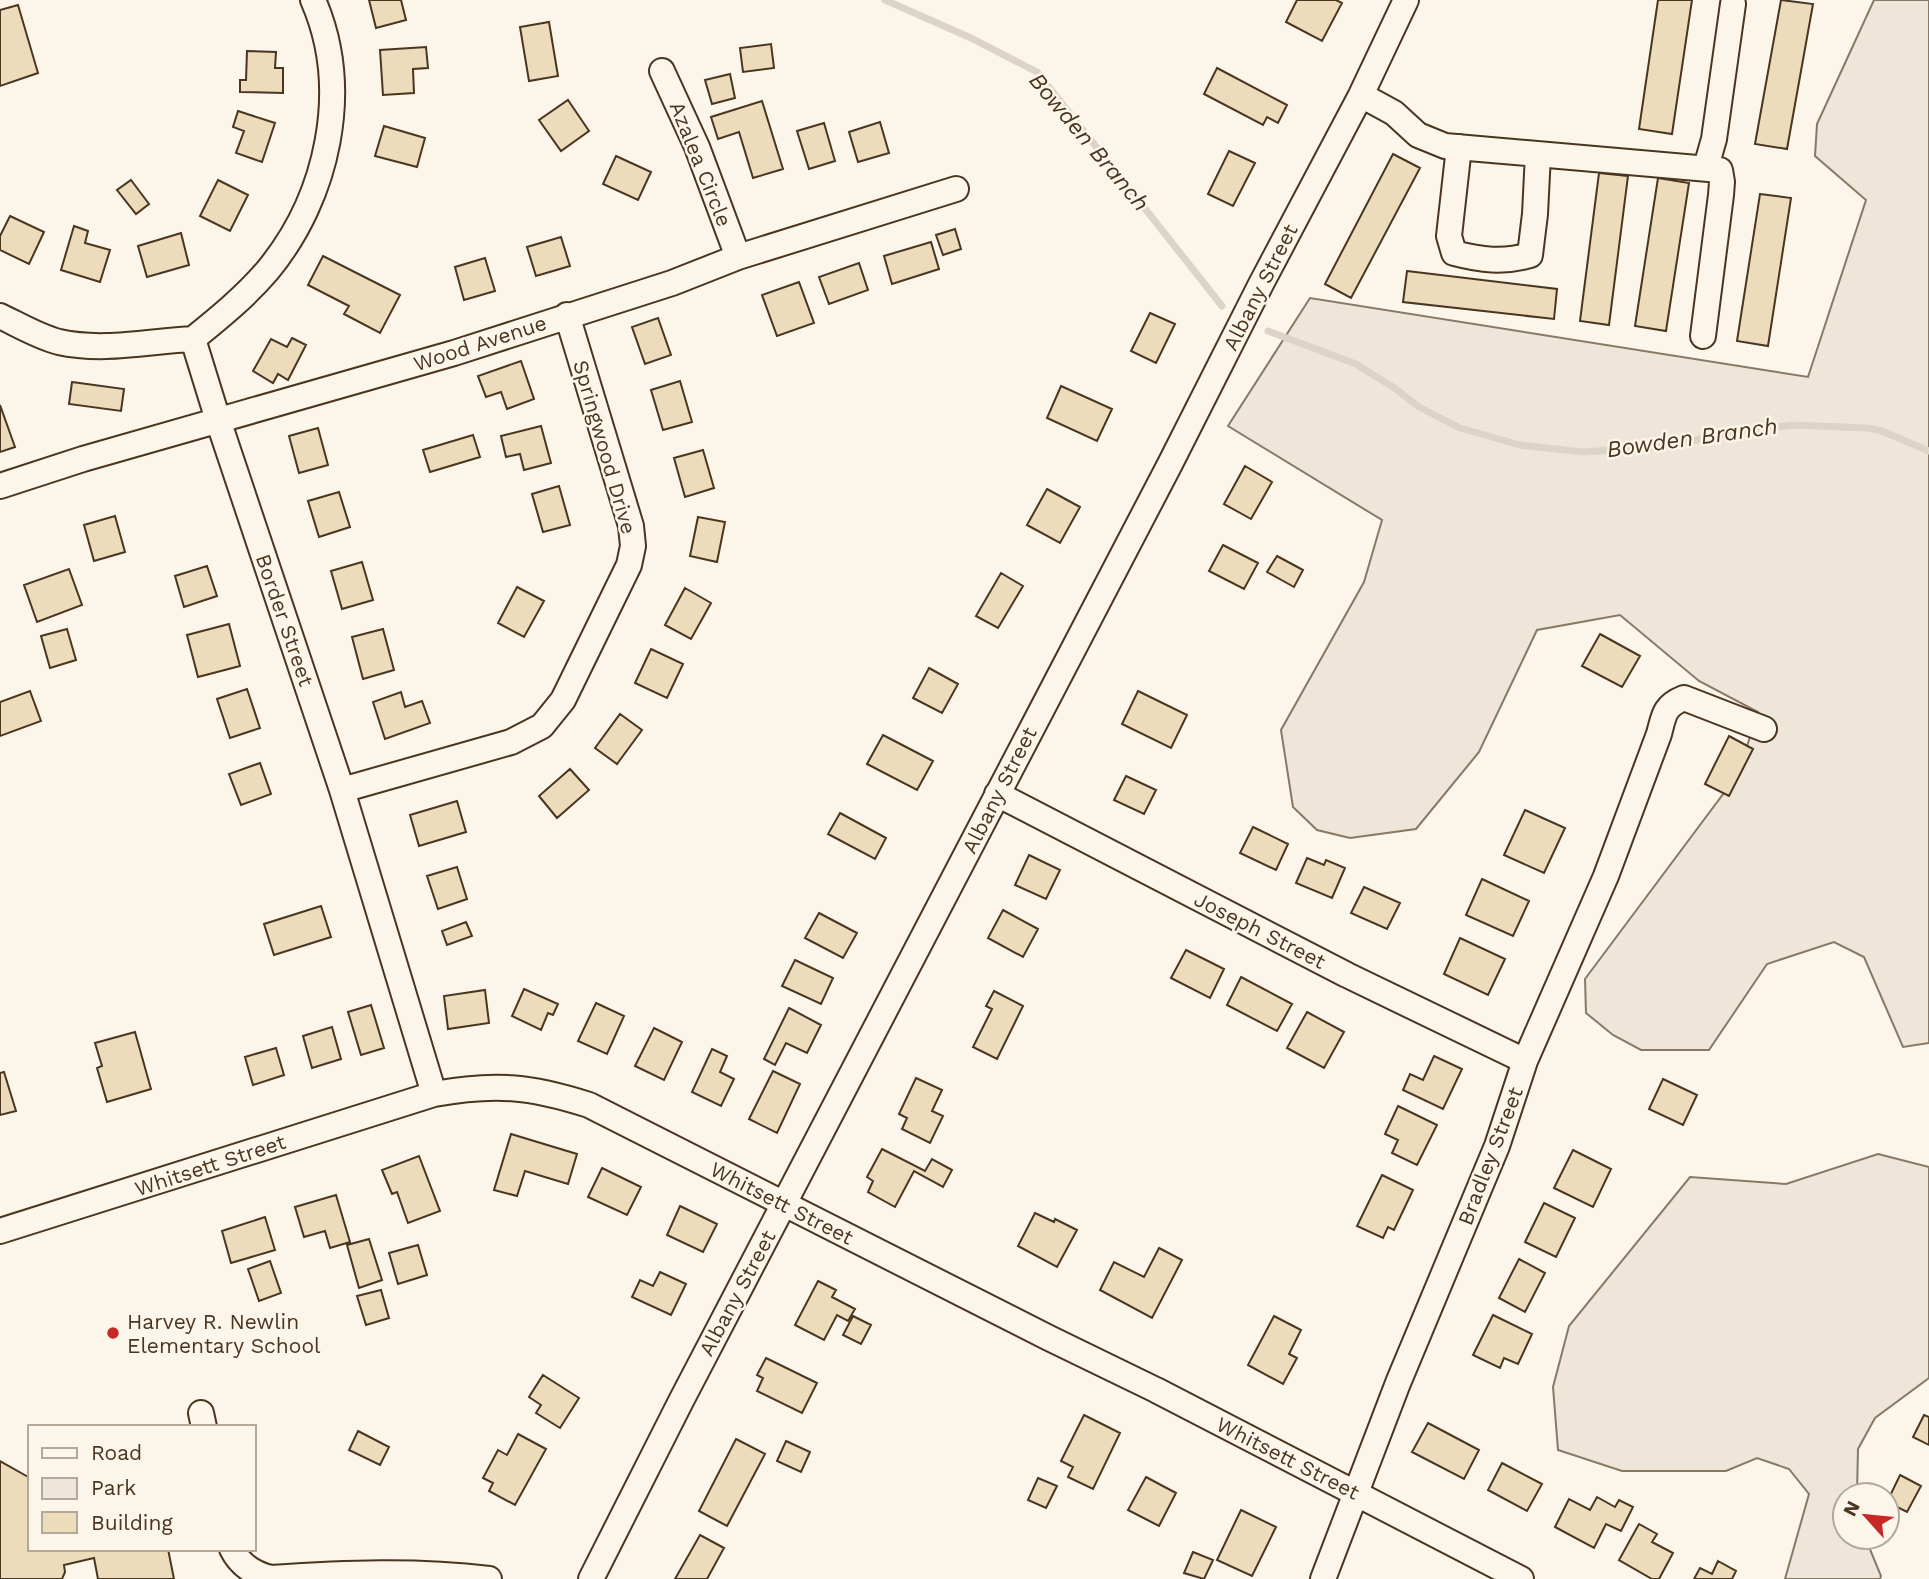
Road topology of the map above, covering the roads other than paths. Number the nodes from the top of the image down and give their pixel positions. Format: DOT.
graph roads {
  1 [pos="313,0"];
  2 [pos="1406,0"];
  3 [pos="1733,4"];
  4 [pos="662,71"];
  5 [pos="1361,95"];
  6 [pos="1460,147"];
  7 [pos="1538,154"];
  8 [pos="1706,167"];
  9 [pos="956,189"];
  10 [pos="738,257"];
  11 [pos="567,315"];
  12 [pos="0,316"];
  13 [pos="1703,336"];
  14 [pos="193,339"];
  15 [pos="218,420"];
  16 [pos="0,486"];
  17 [pos="1764,729"];
  18 [pos="342,790"];
  19 [pos="997,794"];
  20 [pos="1525,1061"];
  21 [pos="433,1094"];
  22 [pos="784,1204"];
  23 [pos="0,1231"];
  24 [pos="1356,1494"];
  25 [pos="234,1551"];
  26 [pos="489,1579"];
  27 [pos="591,1579"];
  28 [pos="1323,1579"];
  29 [pos="1521,1579"];
  1 -- 14 [label="street"];
  2 -- 5 [label="street, Albany Street"];
  3 -- 8 [label="street"];
  4 -- 10 [label="street, Azalea Circle"];
  5 -- 6 [label="street"];
  5 -- 19 [label="street, Albany Street"];
  6 -- 7 [label="street"];
  6 -- 7 [label="street"];
  7 -- 8 [label="street"];
  8 -- 13 [label="street"];
  9 -- 10 [label="street, Wood Avenue"];
  10 -- 11 [label="street, Wood Avenue"];
  11 -- 15 [label="street, Wood Avenue"];
  11 -- 18 [label="street, Springwood Drive"];
  12 -- 14 [label="street"];
  14 -- 15 [label="street, Border Street"];
  15 -- 16 [label="street, Wood Avenue"];
  15 -- 18 [label="street, Border Street"];
  17 -- 20 [label="street, Bradley Street"];
  18 -- 21 [label="street, Border Street"];
  19 -- 20 [label="street, Joseph Street"];
  19 -- 22 [label="street, Albany Street"];
  20 -- 24 [label="street, Bradley Street"];
  21 -- 22 [label="street, Whitsett Street"];
  21 -- 23 [label="street, Whitsett Street"];
  22 -- 24 [label="street, Whitsett Street"];
  22 -- 27 [label="street, Albany Street"];
  24 -- 28 [label="street, Bradley Street"];
  24 -- 29 [label="street, Whitsett Street"];
  25 -- 26 [label="street"];
}
